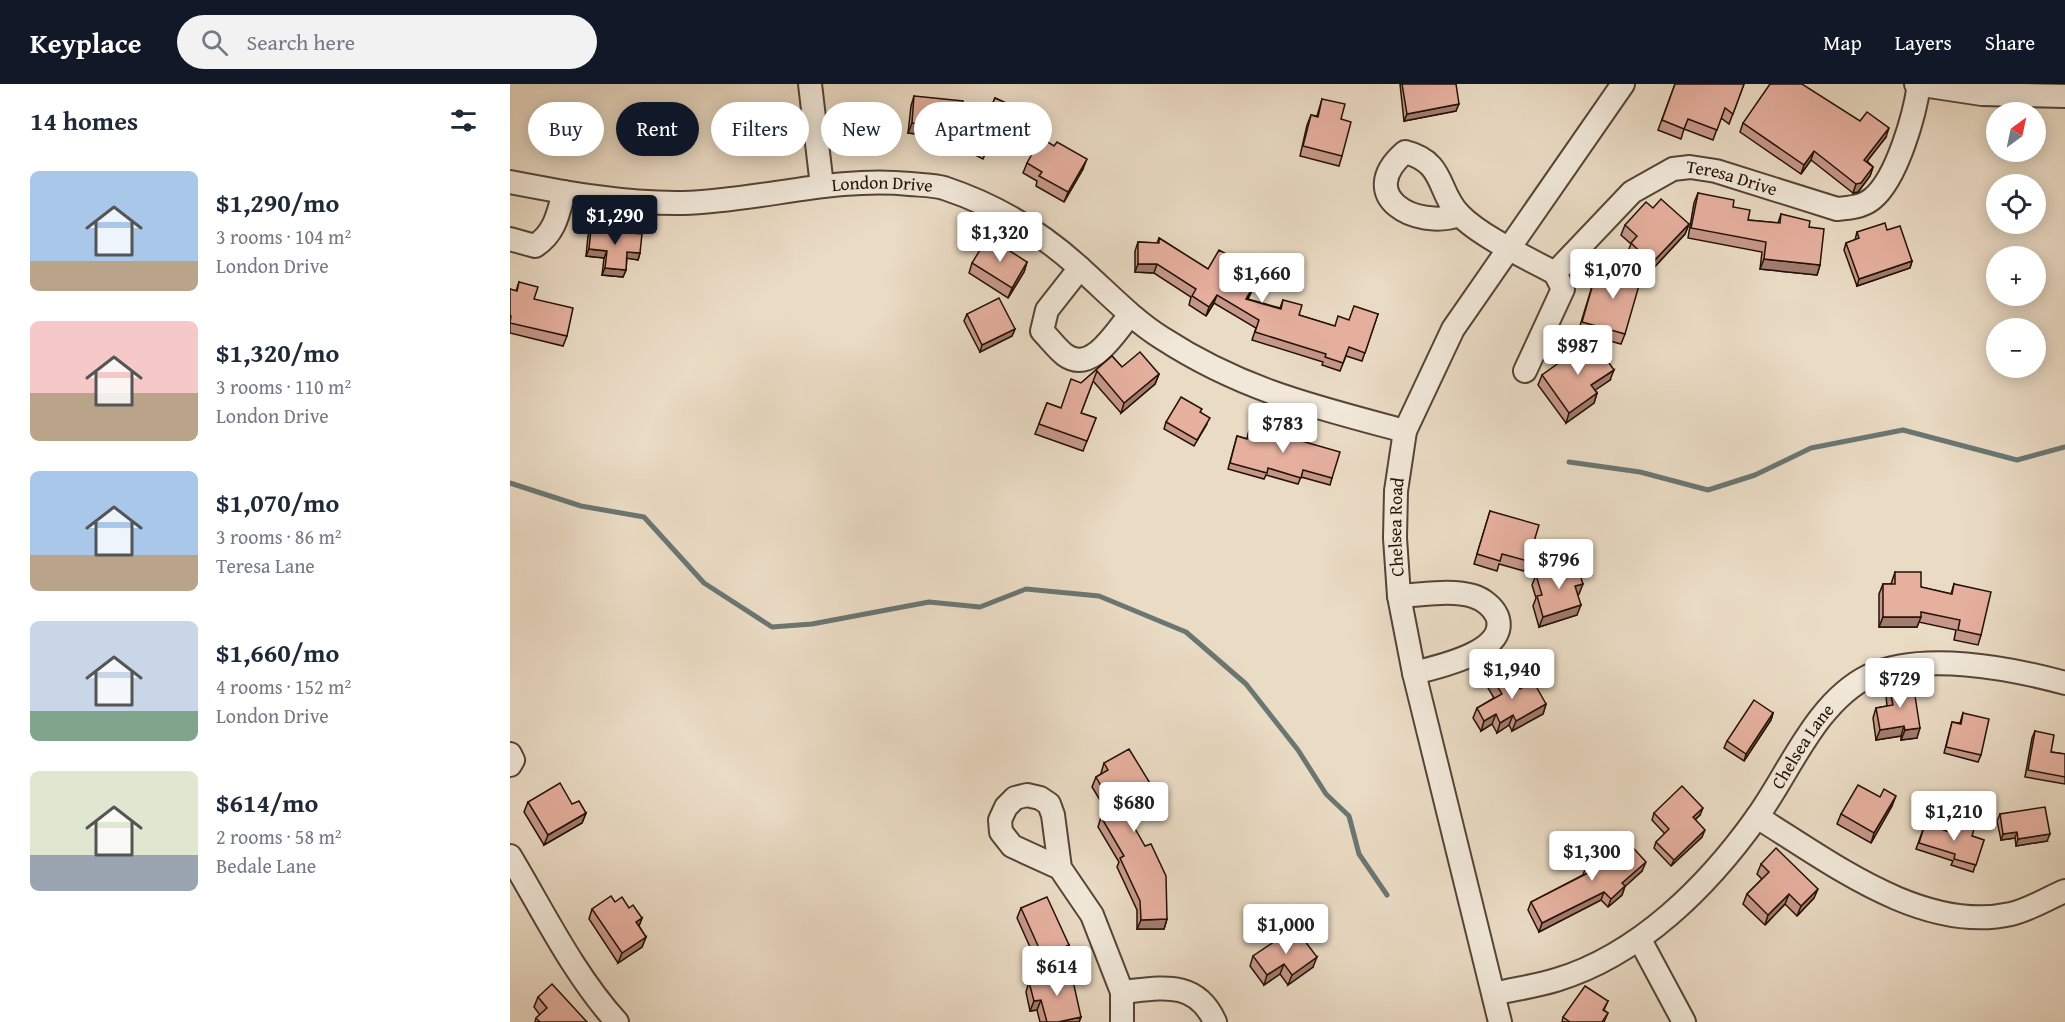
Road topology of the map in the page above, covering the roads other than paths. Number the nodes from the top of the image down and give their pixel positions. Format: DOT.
graph roads {
  1 [pos="810,84"];
  2 [pos="1623,84"];
  3 [pos="1918,84"];
  4 [pos="2063,92"];
  5 [pos="510,182"];
  6 [pos="822,186"];
  7 [pos="564,192"];
  8 [pos="1459,215"];
  9 [pos="510,239"];
  10 [pos="1508,248"];
  11 [pos="1080,268"];
  12 [pos="1555,273"];
  13 [pos="1130,315"];
  14 [pos="1525,371"];
  15 [pos="1405,431"];
  16 [pos="1399,596"];
  17 [pos="1414,673"];
  18 [pos="2065,683"];
  19 [pos="510,754"];
  20 [pos="510,765"];
  21 [pos="1757,817"];
  22 [pos="510,856"];
  23 [pos="1060,868"];
  24 [pos="2065,891"];
  25 [pos="1640,940"];
  26 [pos="1122,992"];
  27 [pos="1494,994"];
  28 [pos="617,1022"];
  29 [pos="1122,1022"];
  30 [pos="1215,1022"];
  31 [pos="1500,1022"];
  32 [pos="1683,1022"];
  1 -- 6 [label="street"];
  2 -- 10 [label="street, Chelsea Road"];
  3 -- 4 [label="street"];
  3 -- 12 [label="street, Teresa Drive"];
  5 -- 7 [label="street, London Drive"];
  6 -- 7 [label="street, London Drive"];
  6 -- 11 [label="street, London Drive"];
  7 -- 9 [label="street"];
  8 -- 10 [label="street"];
  10 -- 12 [label="street"];
  10 -- 15 [label="street, Chelsea Road"];
  11 -- 13 [label="street, London Drive"];
  11 -- 13 [label="street"];
  12 -- 14 [label="street"];
  13 -- 15 [label="street, London Drive"];
  15 -- 16 [label="street, Chelsea Road"];
  16 -- 17 [label="street, Chelsea Road"];
  16 -- 17 [label="street"];
  17 -- 27 [label="street, Chelsea Road"];
  18 -- 21 [label="street, Chelsea Lane"];
  19 -- 20 [label="street"];
  21 -- 24 [label="street"];
  21 -- 25 [label="street, Chelsea Lane"];
  22 -- 28 [label="street"];
  23 -- 26 [label="street"];
  25 -- 27 [label="street, Chelsea Lane"];
  25 -- 32 [label="street"];
  26 -- 29 [label="street"];
  26 -- 30 [label="street"];
  27 -- 31 [label="street, Chelsea Road"];
}
